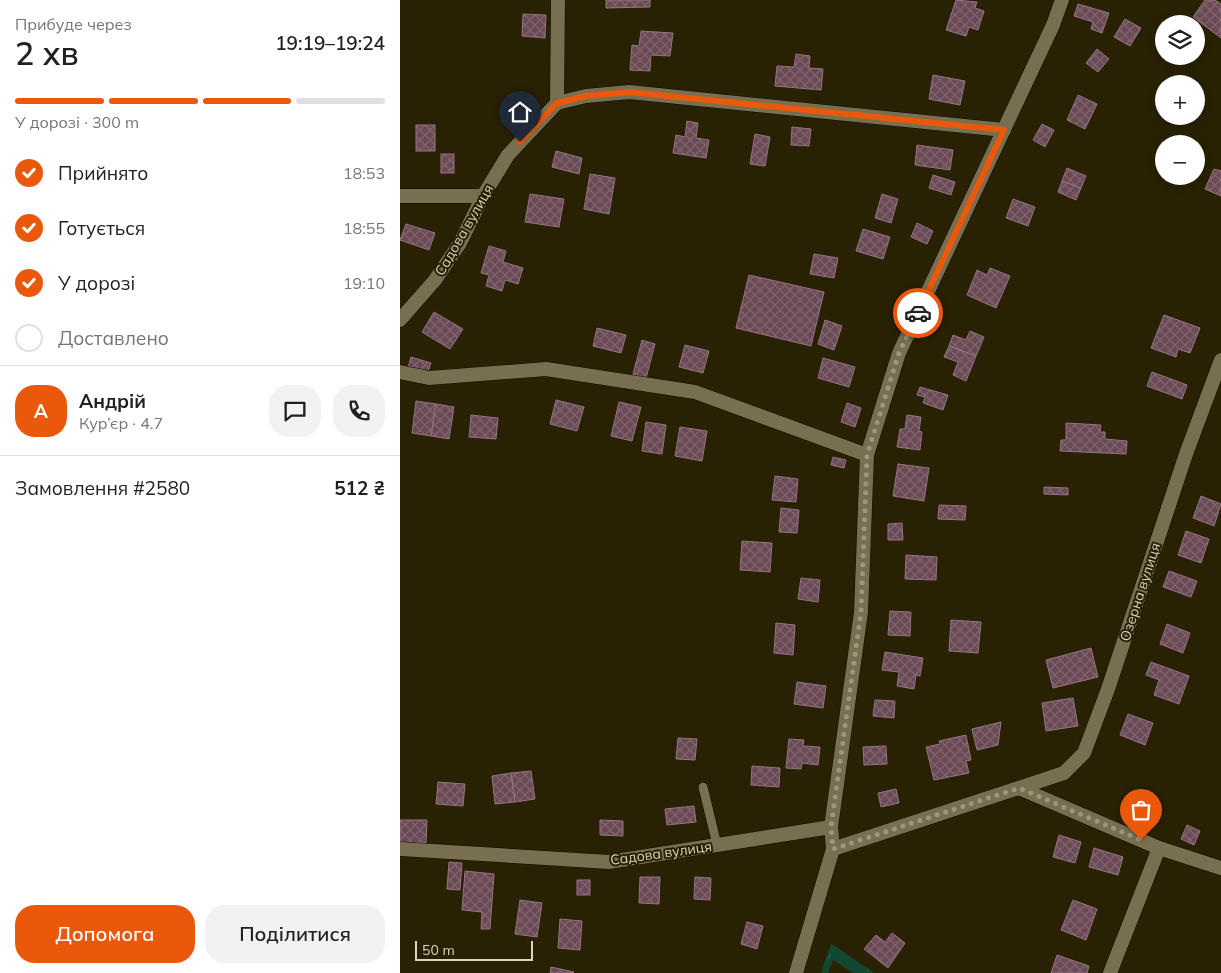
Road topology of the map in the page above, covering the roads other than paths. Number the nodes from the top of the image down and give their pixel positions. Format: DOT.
graph roads {
  1 [pos="558,0"];
  2 [pos="1062,0"];
  3 [pos="557,103"];
  4 [pos="1004,130"];
  5 [pos="400,196"];
  6 [pos="483,196"];
  7 [pos="400,320"];
  8 [pos="1221,360"];
  9 [pos="400,372"];
  10 [pos="867,455"];
  11 [pos="703,788"];
  12 [pos="1019,788"];
  13 [pos="831,827"];
  14 [pos="717,845"];
  15 [pos="1159,848"];
  16 [pos="400,849"];
  17 [pos="833,849"];
  18 [pos="1221,868"];
  19 [pos="796,973"];
  20 [pos="1110,973"];
  1 -- 3 [label="street"];
  2 -- 4 [label="street"];
  3 -- 4 [label="street"];
  3 -- 6 [label="street, Садова вулиця"];
  4 -- 10 [label="street"];
  5 -- 6 [label="street"];
  6 -- 7 [label="street, Садова вулиця"];
  8 -- 12 [label="street, Озерна вулиця"];
  9 -- 10 [label="street"];
  10 -- 13 [label="street"];
  11 -- 14 [label="lane"];
  12 -- 15 [label="street"];
  12 -- 17 [label="street, Озерна вулиця"];
  13 -- 14 [label="street, Садова вулиця"];
  13 -- 17 [label="street"];
  14 -- 16 [label="street, Садова вулиця"];
  15 -- 18 [label="street"];
  15 -- 20 [label="street"];
  17 -- 19 [label="street"];
}
